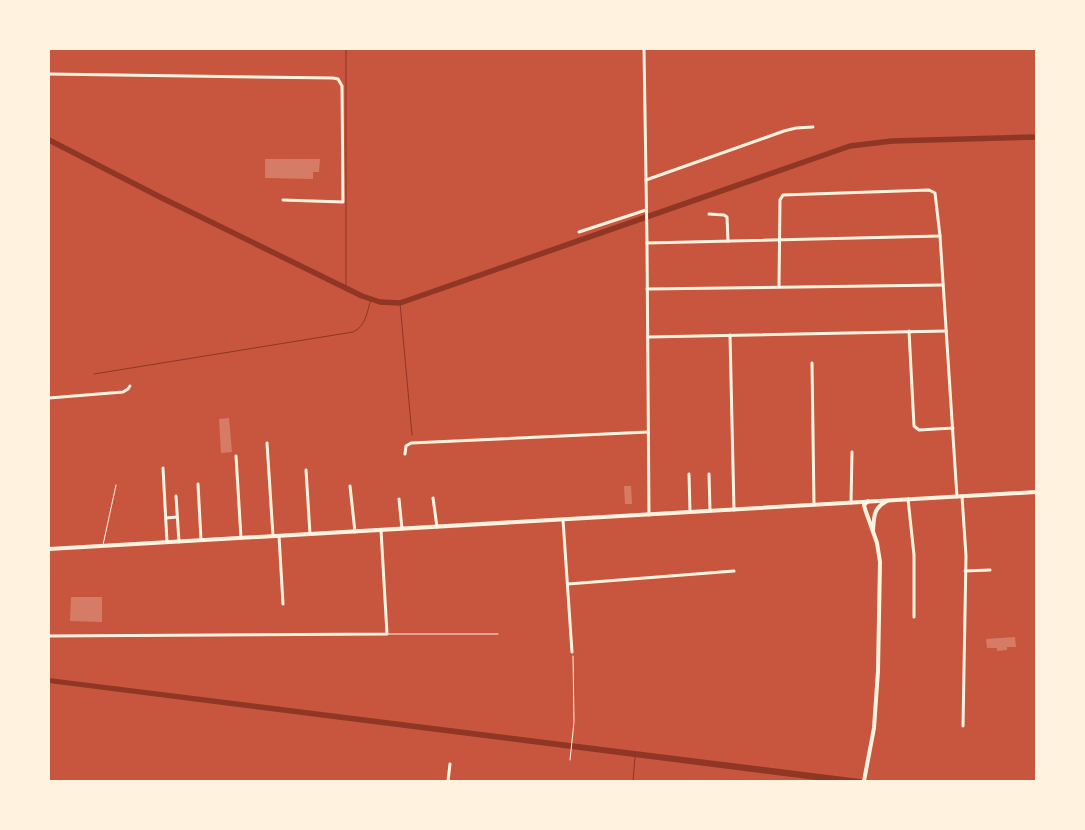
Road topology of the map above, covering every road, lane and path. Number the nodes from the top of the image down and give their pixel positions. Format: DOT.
graph roads {
  1 [pos="644,49"];
  2 [pos="49,74"];
  3 [pos="813,127"];
  4 [pos="646,180"];
  5 [pos="283,200"];
  6 [pos="646,212"];
  7 [pos="709,214"];
  8 [pos="579,232"];
  9 [pos="940,236"];
  10 [pos="779,240"];
  11 [pos="728,241"];
  12 [pos="648,243"];
  13 [pos="943,285"];
  14 [pos="779,286"];
  15 [pos="647,289"];
  16 [pos="908,331"];
  17 [pos="946,331"];
  18 [pos="730,335"];
  19 [pos="648,337"];
  20 [pos="812,363"];
  21 [pos="130,386"];
  22 [pos="49,398"];
  23 [pos="953,428"];
  24 [pos="648,432"];
  25 [pos="267,443"];
  26 [pos="852,452"];
  27 [pos="405,454"];
  28 [pos="236,456"];
  29 [pos="163,468"];
  30 [pos="306,470"];
  31 [pos="689,474"];
  32 [pos="709,474"];
  33 [pos="198,484"];
  34 [pos="116,485"];
  35 [pos="350,486"];
  36 [pos="1036,492"];
  37 [pos="176,496"];
  38 [pos="959,496"];
  39 [pos="434,498"];
  40 [pos="399,499"];
  41 [pos="908,499"];
  42 [pos="889,500"];
  43 [pos="868,501"];
  44 [pos="873,501"];
  45 [pos="851,503"];
  46 [pos="814,505"];
  47 [pos="865,509"];
  48 [pos="734,510"];
  49 [pos="876,510"];
  50 [pos="710,511"];
  51 [pos="690,512"];
  52 [pos="649,514"];
  53 [pos="166,518"];
  54 [pos="177,518"];
  55 [pos="563,520"];
  56 [pos="437,527"];
  57 [pos="402,529"];
  58 [pos="381,530"];
  59 [pos="873,531"];
  60 [pos="355,532"];
  61 [pos="310,534"];
  62 [pos="273,536"];
  63 [pos="279,536"];
  64 [pos="241,538"];
  65 [pos="201,540"];
  66 [pos="167,542"];
  67 [pos="179,542"];
  68 [pos="103,546"];
  69 [pos="49,549"];
  70 [pos="990,570"];
  71 [pos="734,571"];
  72 [pos="965,571"];
  73 [pos="568,584"];
  74 [pos="284,604"];
  75 [pos="914,618"];
  76 [pos="387,634"];
  77 [pos="498,634"];
  78 [pos="49,636"];
  79 [pos="572,652"];
  80 [pos="963,726"];
  81 [pos="570,760"];
  82 [pos="450,764"];
  83 [pos="448,781"];
  84 [pos="864,781"];
  1 -- 4 [label="street"];
  2 -- 5 [label="street"];
  3 -- 4 [label="street"];
  4 -- 6 [label="street"];
  6 -- 8 [label="street"];
  6 -- 12 [label="street"];
  7 -- 11 [label="street"];
  9 -- 10 [label="street"];
  9 -- 10 [label="street"];
  9 -- 13 [label="street"];
  10 -- 11 [label="street"];
  10 -- 14 [label="street"];
  11 -- 12 [label="street"];
  12 -- 15 [label="street"];
  13 -- 14 [label="street"];
  13 -- 17 [label="street"];
  14 -- 15 [label="street"];
  15 -- 19 [label="street"];
  16 -- 17 [label="street"];
  16 -- 18 [label="street"];
  16 -- 23 [label="street"];
  17 -- 23 [label="street"];
  18 -- 19 [label="street"];
  18 -- 48 [label="street"];
  19 -- 24 [label="street"];
  20 -- 46 [label="street"];
  21 -- 22 [label="street"];
  23 -- 38 [label="street"];
  24 -- 27 [label="street"];
  24 -- 52 [label="street"];
  25 -- 62 [label="street"];
  26 -- 45 [label="street"];
  28 -- 64 [label="street"];
  29 -- 53 [label="street"];
  30 -- 61 [label="street"];
  31 -- 51 [label="street"];
  32 -- 50 [label="street"];
  33 -- 65 [label="street"];
  34 -- 68 [label="lane"];
  35 -- 60 [label="street"];
  36 -- 38 [label="street"];
  37 -- 54 [label="street"];
  38 -- 41 [label="street"];
  38 -- 72 [label="street"];
  39 -- 56 [label="street"];
  40 -- 57 [label="street"];
  41 -- 42 [label="street"];
  41 -- 75 [label="street"];
  42 -- 44 [label="street"];
  42 -- 49 [label="street"];
  43 -- 44 [label="street"];
  43 -- 45 [label="street"];
  43 -- 47 [label="street"];
  44 -- 49 [label="street"];
  45 -- 46 [label="street"];
  45 -- 47 [label="street"];
  46 -- 48 [label="street"];
  47 -- 49 [label="street"];
  47 -- 59 [label="street"];
  48 -- 50 [label="street"];
  49 -- 59 [label="street"];
  50 -- 51 [label="street"];
  51 -- 52 [label="street"];
  52 -- 55 [label="street"];
  53 -- 54 [label="street"];
  53 -- 66 [label="street"];
  54 -- 67 [label="street"];
  55 -- 56 [label="street"];
  55 -- 73 [label="street"];
  56 -- 57 [label="street"];
  57 -- 58 [label="street"];
  58 -- 60 [label="street"];
  58 -- 76 [label="street"];
  59 -- 84 [label="street"];
  60 -- 61 [label="street"];
  61 -- 63 [label="street"];
  62 -- 63 [label="street"];
  62 -- 64 [label="street"];
  63 -- 74 [label="street"];
  64 -- 65 [label="street"];
  65 -- 67 [label="street"];
  66 -- 67 [label="street"];
  66 -- 68 [label="street"];
  68 -- 69 [label="street"];
  70 -- 72 [label="street"];
  71 -- 73 [label="street"];
  72 -- 80 [label="street"];
  73 -- 79 [label="street"];
  76 -- 77 [label="lane"];
  76 -- 78 [label="street"];
  79 -- 81 [label="path"];
  82 -- 83 [label="street"];
}
